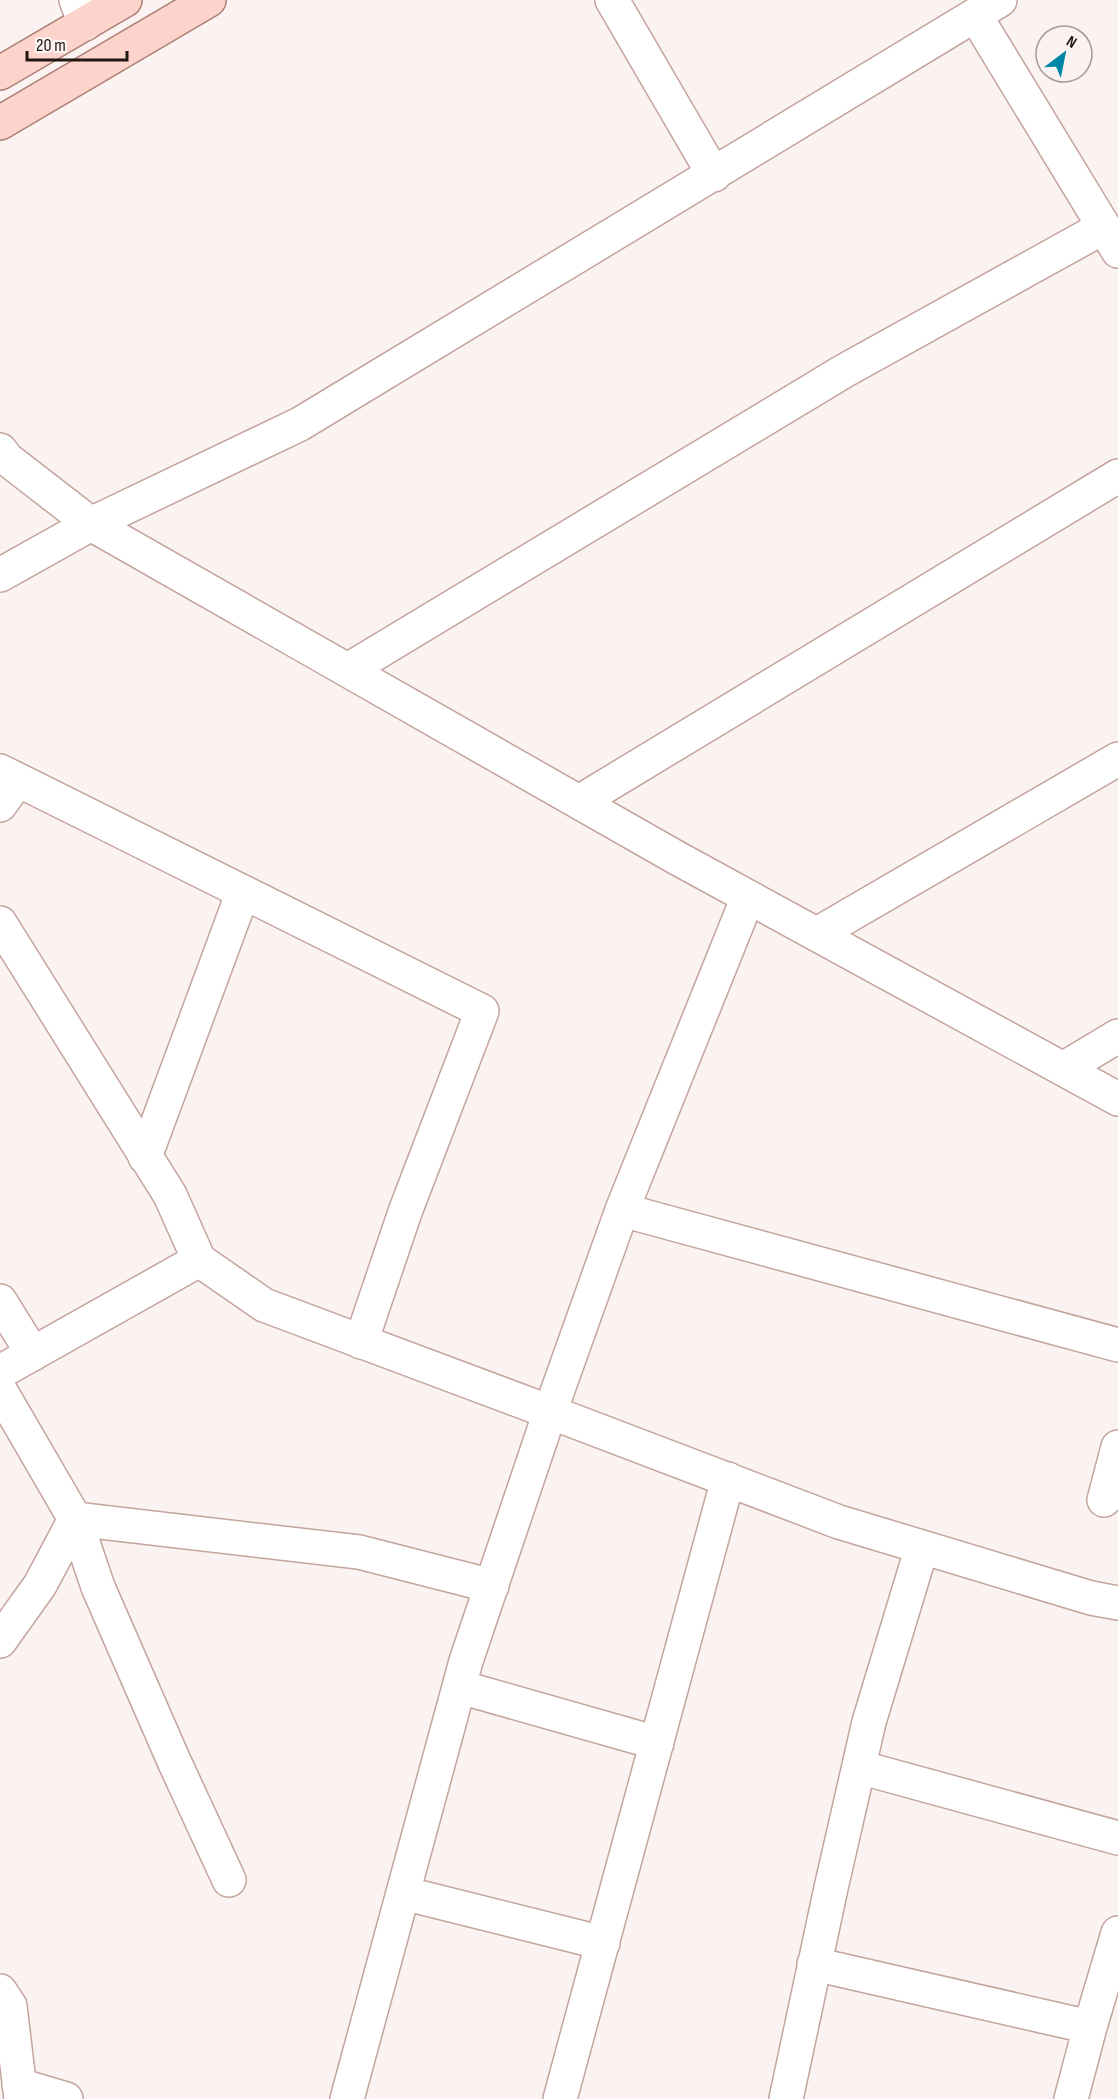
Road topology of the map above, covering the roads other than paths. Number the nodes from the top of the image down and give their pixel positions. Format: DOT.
graph roads {
  1 [pos="125,0"];
  2 [pos="209,0"];
  3 [pos="612,0"];
  4 [pos="987,8"];
  5 [pos="80,12"];
  6 [pos="0,73"];
  7 [pos="0,123"];
  8 [pos="714,175"];
  9 [pos="1111,239"];
  10 [pos="0,450"];
  11 [pos="1118,476"];
  12 [pos="91,524"];
  13 [pos="0,575"];
  14 [pos="348,670"];
  15 [pos="1118,759"];
  16 [pos="6,786"];
  17 [pos="579,802"];
  18 [pos="243,892"];
  19 [pos="748,897"];
  20 [pos="0,924"];
  21 [pos="817,934"];
  22 [pos="1118,1036"];
  23 [pos="1063,1069"];
  24 [pos="1118,1099"];
  25 [pos="145,1157"];
  26 [pos="622,1210"];
  27 [pos="199,1260"];
  28 [pos="0,1301"];
  29 [pos="361,1342"];
  30 [pos="1118,1345"];
  31 [pos="33,1354"];
  32 [pos="0,1372"];
  33 [pos="0,1390"];
  34 [pos="550,1412"];
  35 [pos="1118,1447"];
  36 [pos="728,1479"];
  37 [pos="1104,1500"];
  38 [pos="75,1519"];
  39 [pos="922,1547"];
  40 [pos="492,1586"];
  41 [pos="1118,1603"];
  42 [pos="0,1641"];
  43 [pos="460,1687"];
  44 [pos="657,1743"];
  45 [pos="859,1767"];
  46 [pos="1118,1838"];
  47 [pos="229,1880"];
  48 [pos="403,1893"];
  49 [pos="1118,1933"];
  50 [pos="603,1943"];
  51 [pos="814,1964"];
  52 [pos="0,1991"];
  53 [pos="1090,2027"];
  54 [pos="20,2092"];
  55 [pos="66,2099"];
  56 [pos="346,2099"];
  57 [pos="560,2099"];
  58 [pos="786,2099"];
  59 [pos="1071,2099"];
  1 -- 5 [label="main road"];
  2 -- 7 [label="main road"];
  3 -- 8 [label="street"];
  4 -- 8 [label="street"];
  4 -- 9 [label="street"];
  5 -- 6 [label="main road"];
  8 -- 12 [label="street"];
  9 -- 14 [label="street"];
  10 -- 12 [label="street"];
  11 -- 17 [label="street"];
  12 -- 13 [label="street"];
  12 -- 14 [label="street"];
  14 -- 17 [label="street"];
  15 -- 21 [label="street"];
  16 -- 18 [label="street"];
  17 -- 19 [label="street"];
  18 -- 25 [label="street"];
  18 -- 29 [label="street"];
  19 -- 21 [label="street"];
  19 -- 26 [label="street"];
  20 -- 25 [label="street"];
  21 -- 23 [label="street"];
  22 -- 23 [label="street"];
  23 -- 24 [label="street"];
  25 -- 27 [label="street"];
  26 -- 30 [label="street"];
  26 -- 34 [label="street"];
  27 -- 29 [label="street"];
  27 -- 31 [label="street"];
  28 -- 31 [label="street"];
  29 -- 34 [label="street"];
  31 -- 32 [label="street"];
  33 -- 38 [label="street"];
  34 -- 36 [label="street"];
  34 -- 40 [label="street"];
  35 -- 37 [label="street"];
  36 -- 39 [label="street"];
  36 -- 44 [label="street"];
  38 -- 40 [label="street"];
  38 -- 42 [label="street"];
  38 -- 47 [label="street"];
  39 -- 41 [label="street"];
  39 -- 45 [label="street"];
  40 -- 43 [label="street"];
  43 -- 44 [label="street"];
  43 -- 48 [label="street"];
  44 -- 50 [label="street"];
  45 -- 46 [label="street"];
  45 -- 51 [label="street"];
  48 -- 50 [label="street"];
  48 -- 56 [label="street"];
  49 -- 53 [label="street"];
  50 -- 57 [label="street"];
  51 -- 53 [label="street"];
  51 -- 58 [label="street"];
  52 -- 54 [label="street"];
  53 -- 59 [label="street"];
  54 -- 55 [label="street"];
}
